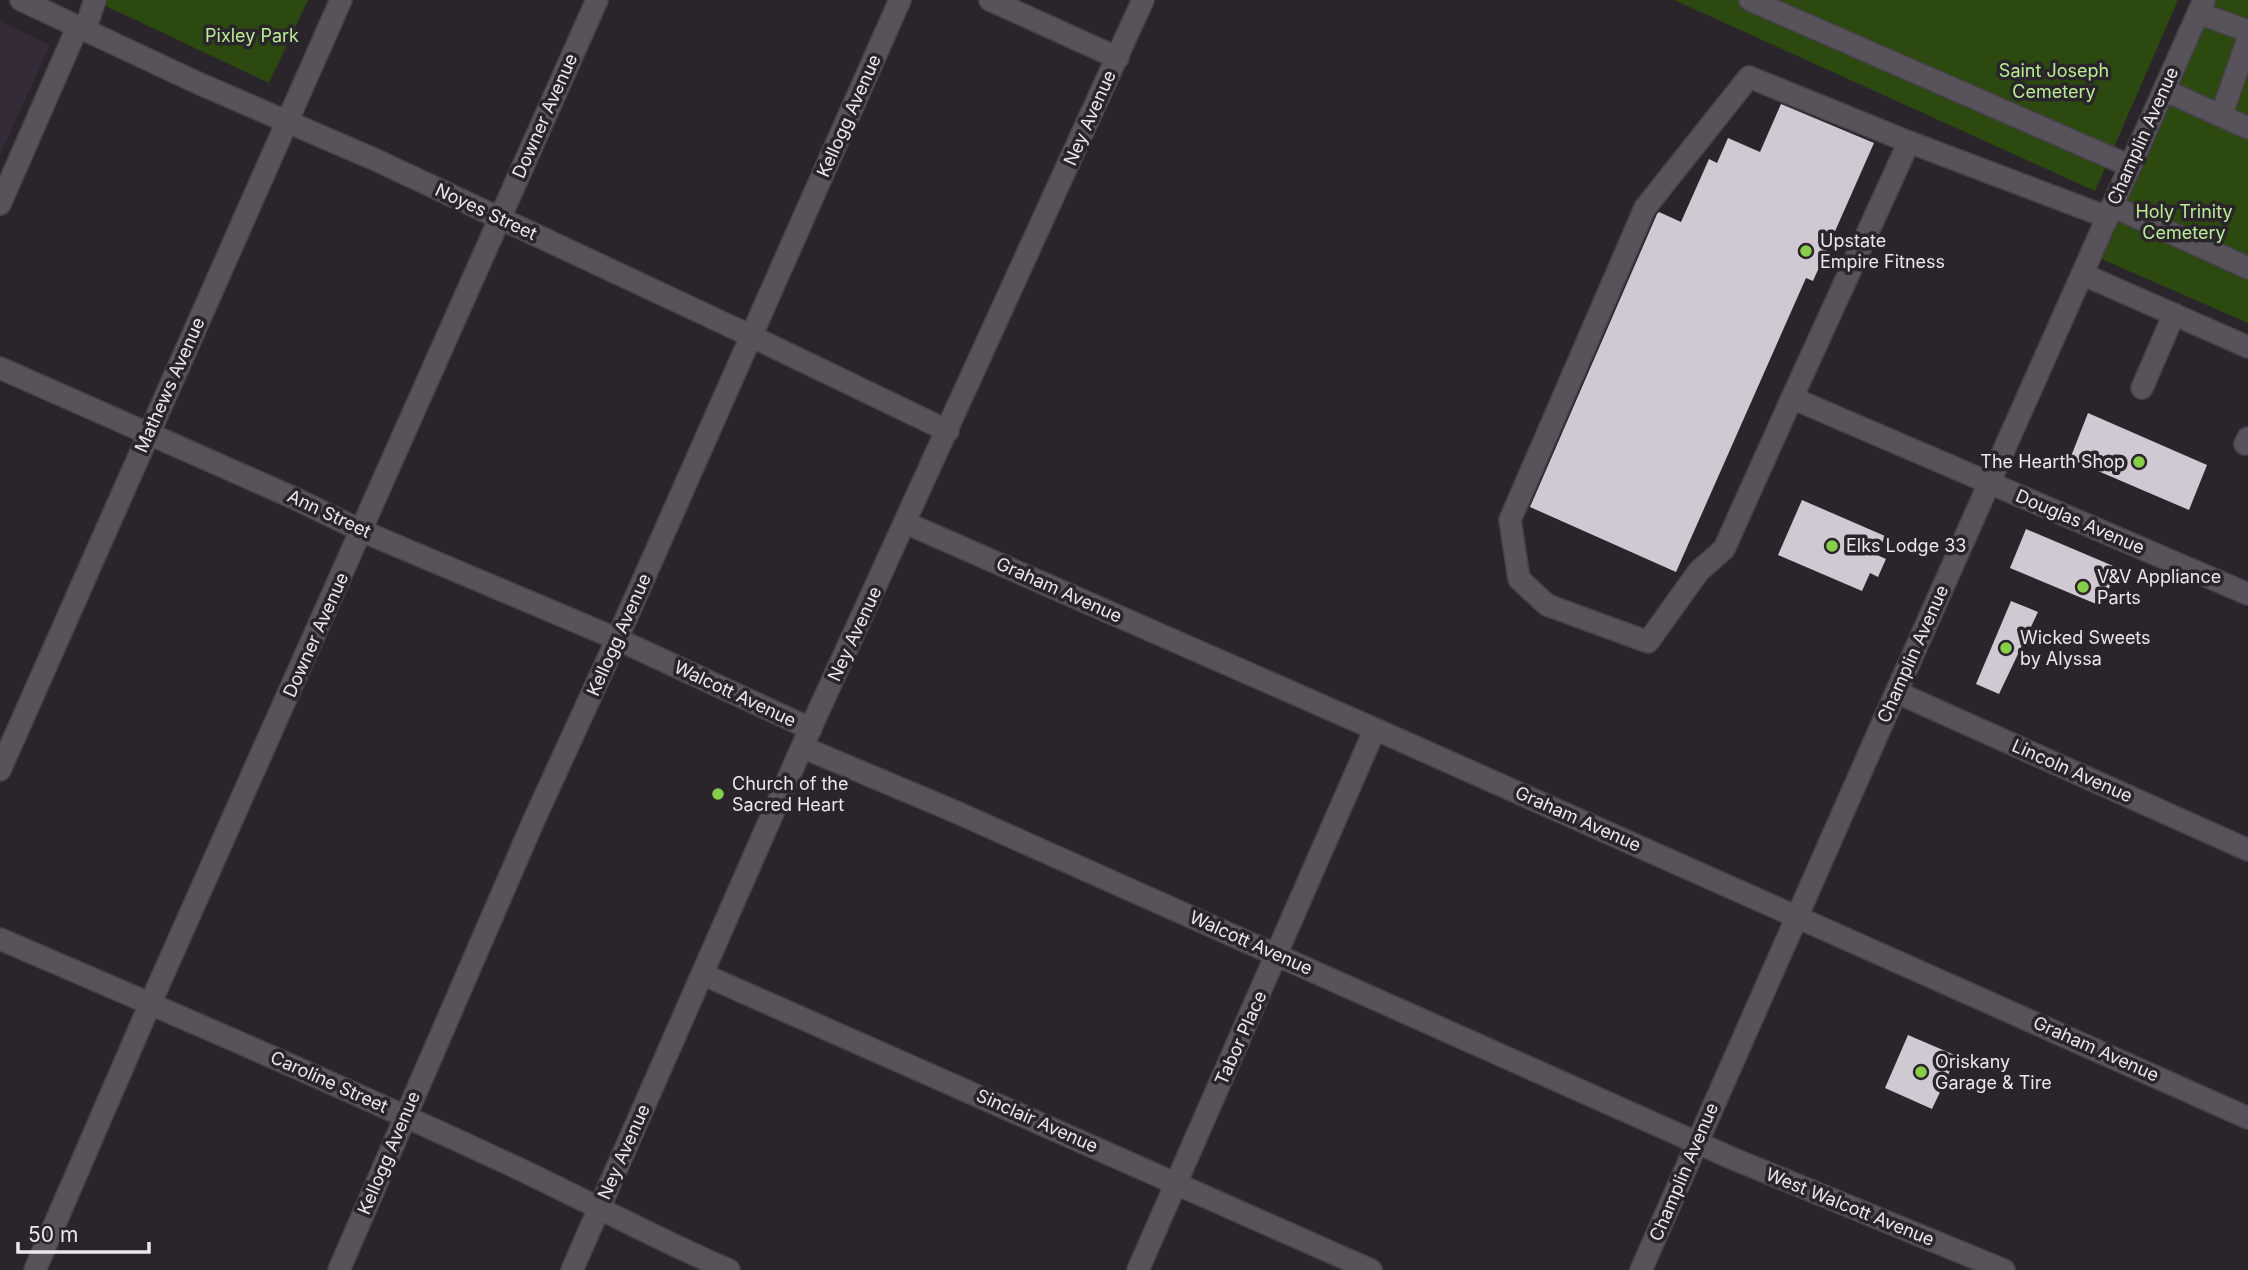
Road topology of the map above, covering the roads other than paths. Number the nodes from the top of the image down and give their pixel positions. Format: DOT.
graph roads {
  1 [pos="21,0"];
  2 [pos="95,0"];
  3 [pos="341,0"];
  4 [pos="597,0"];
  5 [pos="900,0"];
  6 [pos="990,0"];
  7 [pos="1143,0"];
  8 [pos="1750,0"];
  9 [pos="2201,7"];
  10 [pos="81,28"];
  11 [pos="2248,31"];
  12 [pos="2248,39"];
  13 [pos="1118,58"];
  14 [pos="2164,90"];
  15 [pos="2221,116"];
  16 [pos="286,122"];
  17 [pos="2248,128"];
  18 [pos="1909,142"];
  19 [pos="2130,166"];
  20 [pos="0,204"];
  21 [pos="2110,212"];
  22 [pos="499,218"];
  23 [pos="2248,268"];
  24 [pos="2082,274"];
  25 [pos="2174,314"];
  26 [pos="751,336"];
  27 [pos="2248,347"];
  28 [pos="0,368"];
  29 [pos="2142,388"];
  30 [pos="1792,398"];
  31 [pos="948,431"];
  32 [pos="149,433"];
  33 [pos="1989,483"];
  34 [pos="906,523"];
  35 [pos="362,530"];
  36 [pos="2248,594"];
  37 [pos="617,639"];
  38 [pos="659,658"];
  39 [pos="1896,692"];
  40 [pos="1375,729"];
  41 [pos="806,738"];
  42 [pos="0,770"];
  43 [pos="2248,850"];
  44 [pos="1798,917"];
  45 [pos="0,939"];
  46 [pos="1278,955"];
  47 [pos="702,974"];
  48 [pos="150,1004"];
  49 [pos="405,1116"];
  50 [pos="2248,1118"];
  51 [pos="1697,1143"];
  52 [pos="1177,1183"];
  53 [pos="598,1209"];
  54 [pos="1966,1263"];
  55 [pos="35,1270"];
  56 [pos="339,1270"];
  57 [pos="572,1270"];
  58 [pos="729,1270"];
  59 [pos="1138,1270"];
  60 [pos="1371,1270"];
  61 [pos="1641,1270"];
  62 [pos="2004,1270"];
  1 -- 10 [label="street, Noyes Street"];
  2 -- 10 [label="street"];
  3 -- 16 [label="street, Mathews Avenue"];
  4 -- 22 [label="street, Downer Avenue"];
  5 -- 26 [label="street, Kellogg Avenue"];
  6 -- 13 [label="street"];
  7 -- 13 [label="street, Ney Avenue"];
  8 -- 19 [label="street"];
  9 -- 11 [label="street"];
  9 -- 14 [label="street, Champlin Avenue"];
  10 -- 16 [label="street, Noyes Street"];
  10 -- 20 [label="street"];
  12 -- 15 [label="street"];
  13 -- 31 [label="street, Ney Avenue"];
  14 -- 15 [label="street"];
  14 -- 19 [label="street, Champlin Avenue"];
  15 -- 17 [label="street"];
  16 -- 22 [label="street, Noyes Street"];
  16 -- 32 [label="street, Mathews Avenue"];
  18 -- 21 [label="street"];
  18 -- 30 [label="street"];
  18 -- 30 [label="street"];
  19 -- 21 [label="street, Champlin Avenue"];
  21 -- 23 [label="street"];
  21 -- 24 [label="street, Champlin Avenue"];
  22 -- 26 [label="street, Noyes Street"];
  22 -- 35 [label="street, Downer Avenue"];
  24 -- 25 [label="street"];
  24 -- 33 [label="street, Champlin Avenue"];
  25 -- 27 [label="street"];
  25 -- 29 [label="street"];
  26 -- 31 [label="street, Noyes Street"];
  26 -- 37 [label="street, Kellogg Avenue"];
  28 -- 32 [label="street, Ann Street"];
  30 -- 33 [label="street, Douglas Avenue"];
  31 -- 34 [label="street, Ney Avenue"];
  32 -- 35 [label="street, Ann Street"];
  32 -- 42 [label="street, Mathews Avenue"];
  33 -- 36 [label="street, Douglas Avenue"];
  33 -- 39 [label="street, Champlin Avenue"];
  34 -- 40 [label="street, Graham Avenue"];
  34 -- 41 [label="street, Ney Avenue"];
  35 -- 37 [label="street, Ann Street"];
  35 -- 48 [label="street, Downer Avenue"];
  37 -- 38 [label="street, Ann Street"];
  37 -- 49 [label="street, Kellogg Avenue"];
  38 -- 41 [label="street, Walcott Avenue"];
  39 -- 43 [label="street, Lincoln Avenue"];
  39 -- 44 [label="street, Champlin Avenue"];
  40 -- 44 [label="street, Graham Avenue"];
  40 -- 46 [label="street, Tabor Place"];
  41 -- 46 [label="street, Walcott Avenue"];
  41 -- 47 [label="street, Ney Avenue"];
  44 -- 50 [label="street, Graham Avenue"];
  44 -- 51 [label="street, Champlin Avenue"];
  45 -- 48 [label="street, Caroline Street"];
  46 -- 51 [label="street, Walcott Avenue"];
  46 -- 52 [label="street, Tabor Place"];
  47 -- 52 [label="street, Sinclair Avenue"];
  47 -- 53 [label="street, Ney Avenue"];
  48 -- 49 [label="street, Caroline Street"];
  48 -- 55 [label="street, Downer Avenue"];
  49 -- 53 [label="street, Caroline Street"];
  49 -- 56 [label="street, Kellogg Avenue"];
  51 -- 54 [label="street, West Walcott Avenue"];
  51 -- 61 [label="street, Champlin Avenue"];
  52 -- 59 [label="street, Tabor Place"];
  52 -- 60 [label="street, Sinclair Avenue"];
  53 -- 57 [label="street, Ney Avenue"];
  53 -- 58 [label="street, Caroline Street"];
  54 -- 62 [label="street, West Walcott Avenue"];
}
